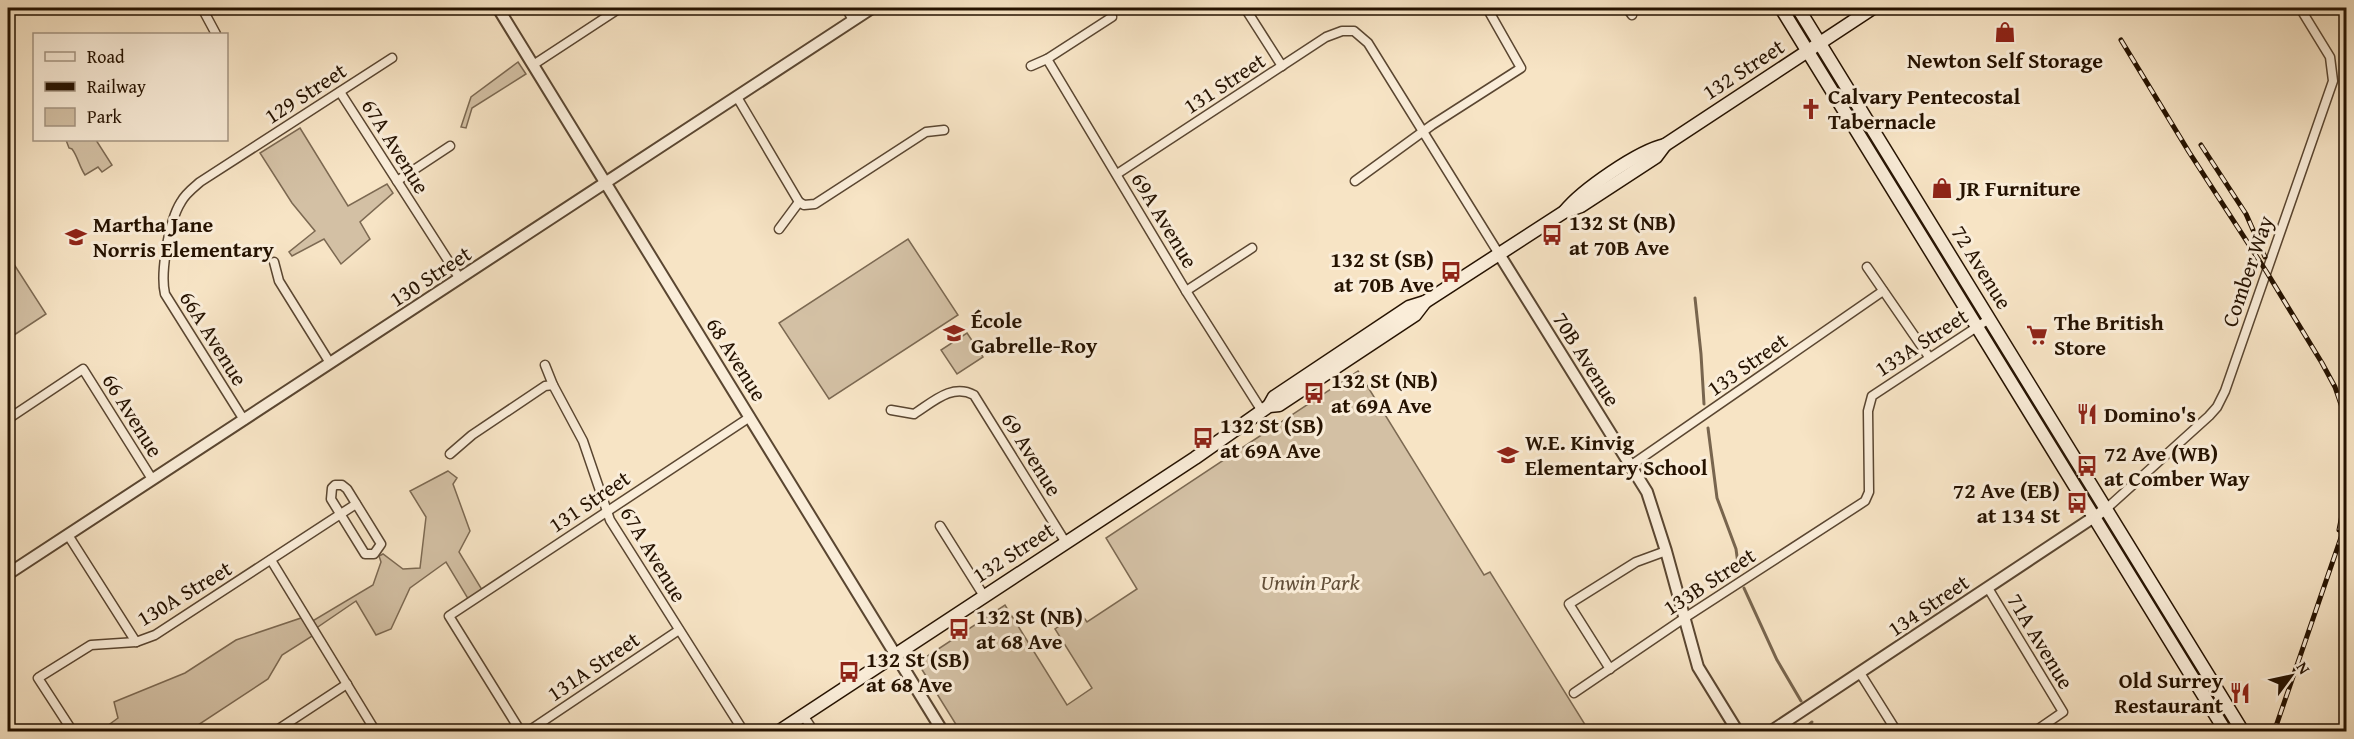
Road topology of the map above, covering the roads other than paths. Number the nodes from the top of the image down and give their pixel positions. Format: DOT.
graph roads {
  1 [pos="202,8"];
  2 [pos="498,8"];
  3 [pos="620,8"];
  4 [pos="846,8"];
  5 [pos="872,8"];
  6 [pos="1245,8"];
  7 [pos="1487,8"];
  8 [pos="1781,8"];
  9 [pos="1798,8"];
  10 [pos="1874,8"];
  11 [pos="2300,8"];
  12 [pos="1113,18"];
  13 [pos="853,20"];
  14 [pos="1354,31"];
  15 [pos="215,33"];
  16 [pos="1820,43"];
  17 [pos="1808,51"];
  18 [pos="392,58"];
  19 [pos="1047,59"];
  20 [pos="533,65"];
  21 [pos="1031,66"];
  22 [pos="1282,66"];
  23 [pos="340,92"];
  24 [pos="736,98"];
  25 [pos="944,130"];
  26 [pos="1423,133"];
  27 [pos="450,146"];
  28 [pos="1117,174"];
  29 [pos="1355,180"];
  30 [pos="397,181"];
  31 [pos="606,183"];
  32 [pos="799,202"];
  33 [pos="779,229"];
  34 [pos="170,236"];
  35 [pos="1252,248"];
  36 [pos="1499,254"];
  37 [pos="274,262"];
  38 [pos="1867,267"];
  39 [pos="460,279"];
  40 [pos="1186,291"];
  41 [pos="1883,291"];
  42 [pos="1989,319"];
  43 [pos="1977,327"];
  44 [pos="1929,357"];
  45 [pos="330,363"];
  46 [pos="545,365"];
  47 [pos="549,386"];
  48 [pos="1266,409"];
  49 [pos="891,410"];
  50 [pos="750,417"];
  51 [pos="8,419"];
  52 [pos="244,420"];
  53 [pos="450,454"];
  54 [pos="1630,466"];
  55 [pos="153,479"];
  56 [pos="1866,501"];
  57 [pos="356,504"];
  58 [pos="2106,509"];
  59 [pos="606,511"];
  60 [pos="340,514"];
  61 [pos="2094,518"];
  62 [pos="940,526"];
  63 [pos="68,535"];
  64 [pos="1066,543"];
  65 [pos="1666,551"];
  66 [pos="271,560"];
  67 [pos="8,574"];
  68 [pos="1988,588"];
  69 [pos="984,596"];
  70 [pos="1683,619"];
  71 [pos="679,630"];
  72 [pos="136,642"];
  73 [pos="896,654"];
  74 [pos="1610,669"];
  75 [pos="1860,673"];
  76 [pos="347,684"];
  77 [pos="1574,693"];
  78 [pos="803,715"];
  79 [pos="73,732"];
  80 [pos="274,732"];
  81 [pos="376,732"];
  82 [pos="521,732"];
  83 [pos="527,732"];
  84 [pos="744,732"];
  85 [pos="778,732"];
  86 [pos="814,732"];
  87 [pos="943,732"];
  88 [pos="1738,732"];
  89 [pos="1770,732"];
  90 [pos="1897,732"];
  91 [pos="2034,732"];
  92 [pos="2226,732"];
  93 [pos="2243,732"];
  1 -- 15 [label="street"];
  2 -- 20 [label="street, 68 Avenue"];
  3 -- 20 [label="street"];
  4 -- 13 [label="street"];
  5 -- 13 [label="street, 130 Street"];
  6 -- 22 [label="street"];
  7 -- 26 [label="street"];
  8 -- 17 [label="main road, 72 Avenue"];
  9 -- 16 [label="main road, 72 Avenue"];
  10 -- 16 [label="main road, 132 Street"];
  11 -- 58 [label="street, Comber Way"];
  12 -- 19 [label="street"];
  13 -- 24 [label="street, 130 Street"];
  14 -- 22 [label="street, 131 Street"];
  14 -- 26 [label="street, 70B Avenue"];
  16 -- 17 [label="main road, 132 Street"];
  16 -- 42 [label="main road, 72 Avenue"];
  17 -- 36 [label="main road, 132 Street"];
  17 -- 43 [label="main road, 72 Avenue"];
  18 -- 23 [label="street, 129 Street"];
  19 -- 21 [label="street"];
  19 -- 28 [label="street, 69A Avenue"];
  20 -- 31 [label="street, 68 Avenue"];
  22 -- 28 [label="street, 131 Street"];
  23 -- 30 [label="street, 67A Avenue"];
  23 -- 34 [label="street, 129 Street"];
  24 -- 31 [label="street, 130 Street"];
  24 -- 32 [label="street"];
  25 -- 32 [label="street"];
  26 -- 29 [label="street"];
  26 -- 36 [label="street, 70B Avenue"];
  27 -- 30 [label="street"];
  28 -- 40 [label="street, 69A Avenue"];
  30 -- 39 [label="street, 67A Avenue"];
  31 -- 39 [label="street, 130 Street"];
  31 -- 50 [label="street, 68 Avenue"];
  32 -- 33 [label="street"];
  34 -- 52 [label="street, 66A Avenue"];
  35 -- 40 [label="street"];
  36 -- 48 [label="main road, 132 Street"];
  36 -- 54 [label="street, 70B Avenue"];
  37 -- 45 [label="street"];
  38 -- 41 [label="street"];
  39 -- 45 [label="street, 130 Street"];
  40 -- 48 [label="street, 69A Avenue"];
  41 -- 44 [label="street"];
  41 -- 54 [label="street, 133 Street"];
  42 -- 43 [label="street, 133A Street"];
  42 -- 58 [label="main road, 72 Avenue"];
  43 -- 44 [label="street, 133A Street"];
  43 -- 61 [label="main road, 72 Avenue"];
  44 -- 56 [label="street, 133A Street"];
  45 -- 52 [label="street, 130 Street"];
  46 -- 47 [label="street, 67A Avenue"];
  47 -- 53 [label="street"];
  47 -- 59 [label="street, 67A Avenue"];
  48 -- 64 [label="main road, 132 Street"];
  49 -- 64 [label="street, 69 Avenue"];
  50 -- 59 [label="street, 131 Street"];
  50 -- 73 [label="street, 68 Avenue"];
  51 -- 55 [label="street, 66 Avenue"];
  52 -- 55 [label="street, 130 Street"];
  54 -- 65 [label="street, 70B Avenue"];
  55 -- 63 [label="street, 130 Street"];
  56 -- 70 [label="street, 133B Street"];
  57 -- 60 [label="street, 130A Street"];
  57 -- 60 [label="street"];
  57 -- 60 [label="street"];
  58 -- 61 [label="street, 134 Street"];
  58 -- 93 [label="main road, 72 Avenue"];
  59 -- 71 [label="street, 67A Avenue"];
  59 -- 82 [label="street, 131 Street"];
  60 -- 66 [label="street, 130A Street"];
  61 -- 68 [label="street, 134 Street"];
  61 -- 92 [label="main road, 72 Avenue"];
  62 -- 69 [label="street"];
  63 -- 67 [label="street, 130 Street"];
  63 -- 72 [label="street"];
  64 -- 69 [label="main road, 132 Street"];
  65 -- 70 [label="street, 70B Avenue"];
  65 -- 74 [label="street"];
  66 -- 72 [label="street, 130A Street"];
  66 -- 76 [label="street"];
  68 -- 75 [label="street, 134 Street"];
  68 -- 91 [label="street, 71A Avenue"];
  69 -- 73 [label="main road, 132 Street"];
  70 -- 74 [label="street, 133B Street"];
  70 -- 88 [label="street, 70B Avenue"];
  71 -- 83 [label="street, 131A Street"];
  71 -- 84 [label="street, 67A Avenue"];
  72 -- 79 [label="street, 130A Street"];
  73 -- 78 [label="main road, 132 Street"];
  73 -- 87 [label="street, 68 Avenue"];
  74 -- 77 [label="street, 133B Street"];
  75 -- 89 [label="street, 134 Street"];
  75 -- 90 [label="street"];
  76 -- 80 [label="street"];
  76 -- 81 [label="street"];
  78 -- 85 [label="main road, 132 Street"];
  78 -- 86 [label="street"];
}
